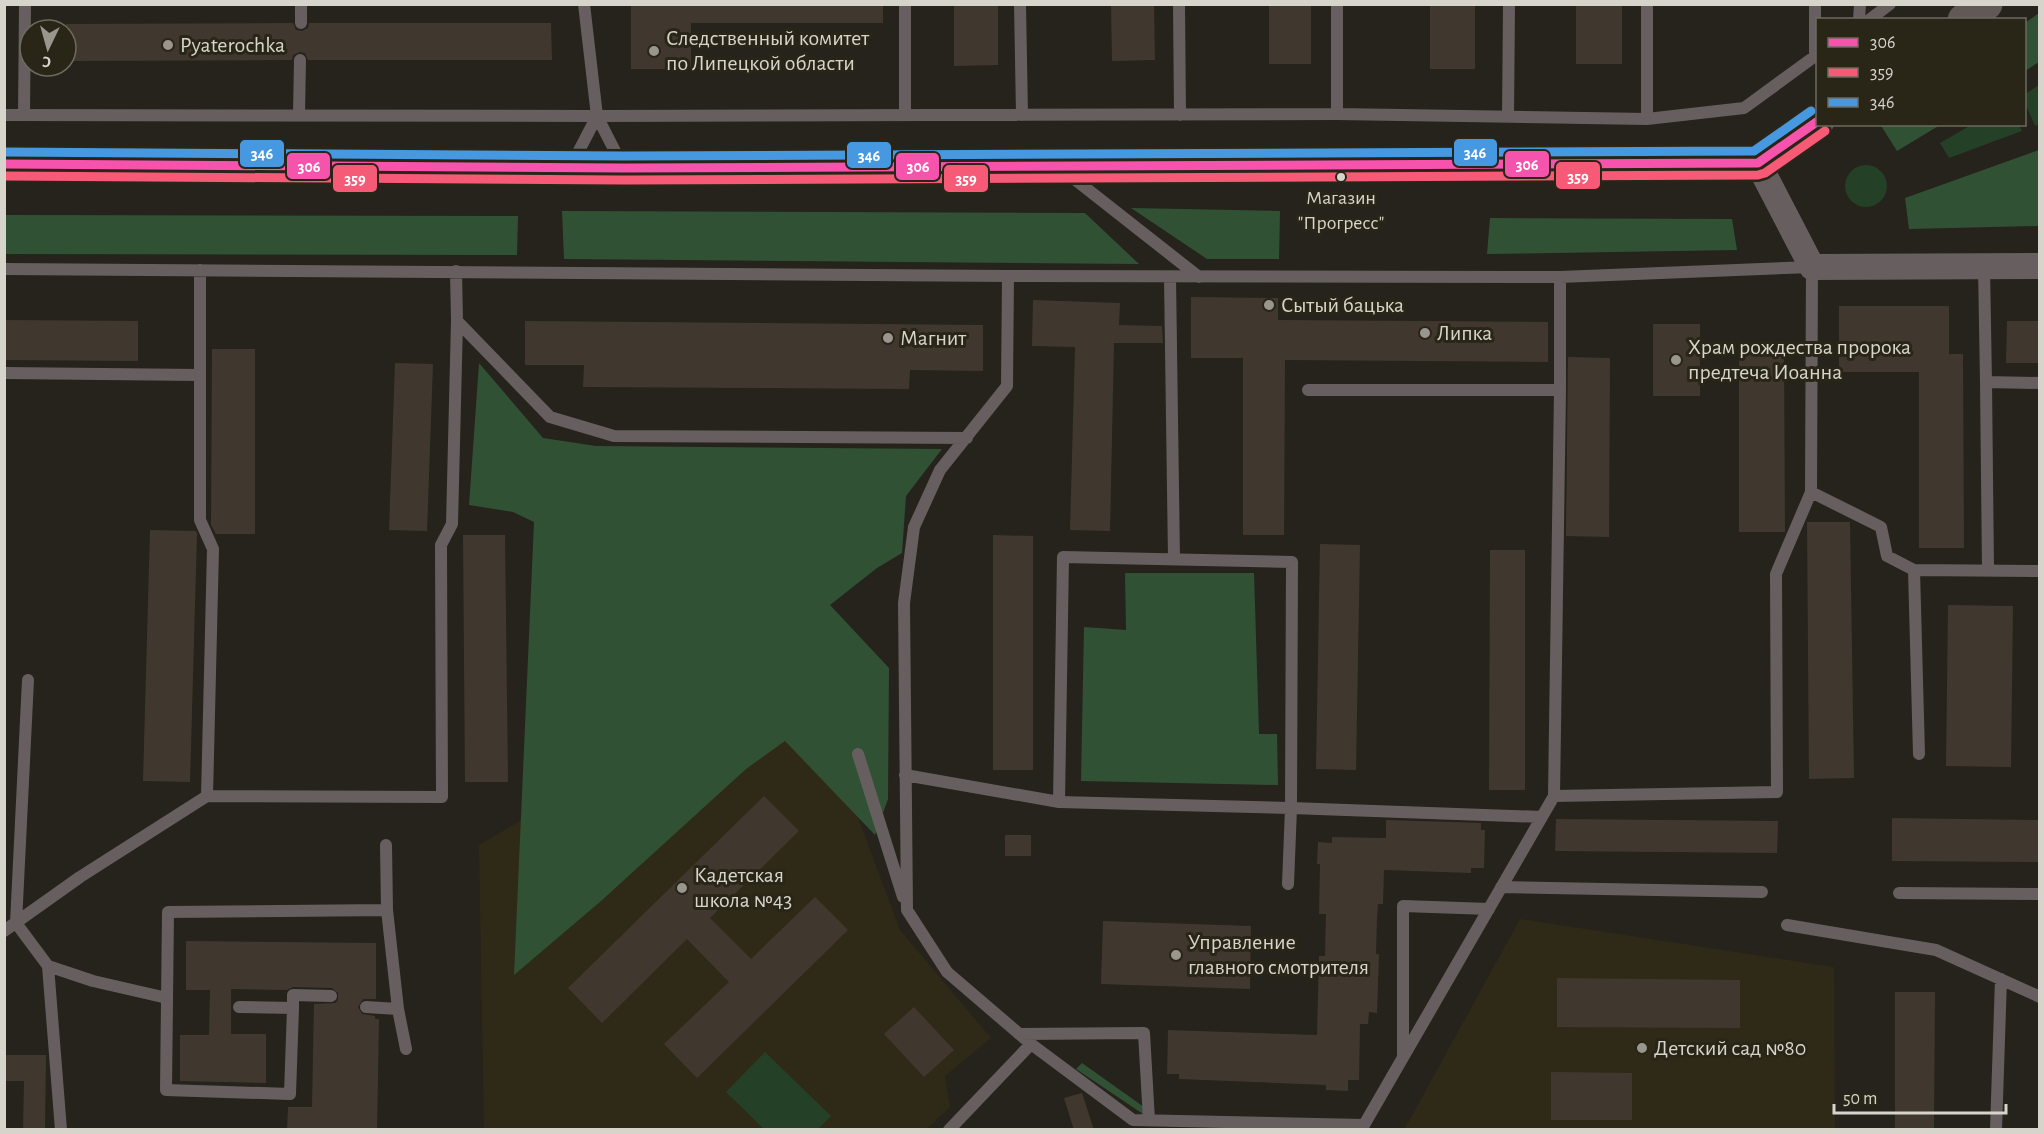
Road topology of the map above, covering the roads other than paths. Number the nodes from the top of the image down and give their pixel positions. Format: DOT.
graph roads {
  1 [pos="26,4"];
  2 [pos="301,4"];
  3 [pos="584,4"];
  4 [pos="905,4"];
  5 [pos="1020,4"];
  6 [pos="1179,4"];
  7 [pos="1337,4"];
  8 [pos="1509,4"];
  9 [pos="1647,4"];
  10 [pos="1890,4"];
  11 [pos="1986,4"];
  12 [pos="1815,7"];
  13 [pos="1872,18"];
  14 [pos="1967,18"];
  15 [pos="300,23"];
  16 [pos="1816,55"];
  17 [pos="300,60"];
  18 [pos="906,114"];
  19 [pos="1337,114"];
  20 [pos="4,115"];
  21 [pos="24,115"];
  22 [pos="299,115"];
  23 [pos="1022,115"];
  24 [pos="1180,115"];
  25 [pos="597,116"];
  26 [pos="1508,117"];
  27 [pos="1647,119"];
  28 [pos="1816,122"];
  29 [pos="1758,163"];
  30 [pos="4,164"];
  31 [pos="1057,165"];
  32 [pos="570,168"];
  33 [pos="624,168"];
  34 [pos="1984,266"];
  35 [pos="2040,266"];
  36 [pos="1812,267"];
  37 [pos="4,269"];
  38 [pos="200,270"];
  39 [pos="456,271"];
  40 [pos="1008,276"];
  41 [pos="1170,277"];
  42 [pos="1199,277"];
  43 [pos="1560,277"];
  44 [pos="457,321"];
  45 [pos="4,373"];
  46 [pos="200,375"];
  47 [pos="1986,382"];
  48 [pos="2040,382"];
  49 [pos="1308,390"];
  50 [pos="1560,390"];
  51 [pos="967,438"];
  52 [pos="1811,492"];
  53 [pos="1174,559"];
  54 [pos="1914,570"];
  55 [pos="1988,570"];
  56 [pos="2040,571"];
  57 [pos="28,680"];
  58 [pos="858,754"];
  59 [pos="1918,754"];
  60 [pos="905,775"];
  61 [pos="207,796"];
  62 [pos="1554,796"];
  63 [pos="1059,802"];
  64 [pos="1291,808"];
  65 [pos="1542,817"];
  66 [pos="386,845"];
  67 [pos="1288,884"];
  68 [pos="1502,887"];
  69 [pos="1762,892"];
  70 [pos="1899,893"];
  71 [pos="2040,894"];
  72 [pos="1489,909"];
  73 [pos="387,910"];
  74 [pos="907,910"];
  75 [pos="16,923"];
  76 [pos="1786,925"];
  77 [pos="4,931"];
  78 [pos="48,966"];
  79 [pos="2001,979"];
  80 [pos="331,996"];
  81 [pos="2040,997"];
  82 [pos="167,998"];
  83 [pos="239,1006"];
  84 [pos="366,1007"];
  85 [pos="293,1008"];
  86 [pos="398,1009"];
  87 [pos="1019,1034"];
  88 [pos="1031,1044"];
  89 [pos="406,1049"];
  90 [pos="1402,1058"];
  91 [pos="1149,1120"];
  92 [pos="61,1130"];
  93 [pos="949,1130"];
  94 [pos="1996,1130"];
  1 -- 21 [label="lane"];
  2 -- 15 [label="lane"];
  3 -- 25 [label="lane"];
  4 -- 18 [label="lane"];
  5 -- 23 [label="lane"];
  6 -- 24 [label="lane"];
  7 -- 19 [label="lane"];
  8 -- 26 [label="lane"];
  9 -- 27 [label="lane"];
  10 -- 13 [label="lane"];
  11 -- 14 [label="main road"];
  12 -- 16 [label="lane"];
  16 -- 27 [label="lane"];
  17 -- 22 [label="lane"];
  18 -- 23 [label="lane"];
  18 -- 25 [label="lane"];
  19 -- 24 [label="lane"];
  19 -- 26 [label="lane"];
  20 -- 21 [label="lane"];
  21 -- 22 [label="lane"];
  22 -- 25 [label="lane"];
  23 -- 24 [label="lane"];
  25 -- 32 [label="lane"];
  25 -- 33 [label="lane"];
  26 -- 27 [label="lane"];
  28 -- 29 [label="main road"];
  29 -- 31 [label="main road"];
  29 -- 36 [label="street"];
  30 -- 32 [label="main road"];
  31 -- 33 [label="main road"];
  31 -- 42 [label="lane"];
  32 -- 33 [label="main road"];
  34 -- 35 [label="street"];
  34 -- 36 [label="street"];
  34 -- 47 [label="lane"];
  36 -- 43 [label="lane"];
  36 -- 52 [label="lane"];
  37 -- 38 [label="lane"];
  38 -- 39 [label="lane"];
  38 -- 46 [label="lane"];
  39 -- 40 [label="lane"];
  39 -- 44 [label="lane"];
  40 -- 41 [label="lane"];
  40 -- 51 [label="lane"];
  41 -- 42 [label="lane"];
  41 -- 53 [label="lane"];
  42 -- 43 [label="lane"];
  43 -- 50 [label="lane"];
  44 -- 51 [label="lane"];
  44 -- 61 [label="lane"];
  45 -- 46 [label="lane"];
  46 -- 61 [label="lane"];
  47 -- 48 [label="lane"];
  47 -- 55 [label="lane"];
  49 -- 50 [label="lane"];
  50 -- 62 [label="lane"];
  51 -- 60 [label="lane"];
  52 -- 54 [label="lane"];
  52 -- 62 [label="lane"];
  53 -- 63 [label="lane"];
  53 -- 64 [label="lane"];
  54 -- 55 [label="lane"];
  54 -- 59 [label="lane"];
  55 -- 56 [label="lane"];
  57 -- 75 [label="lane"];
  58 -- 74 [label="lane"];
  60 -- 63 [label="lane"];
  60 -- 74 [label="lane"];
  61 -- 75 [label="lane"];
  62 -- 65 [label="lane"];
  63 -- 64 [label="lane"];
  64 -- 65 [label="lane"];
  64 -- 67 [label="lane"];
  65 -- 68 [label="lane"];
  66 -- 73 [label="lane"];
  68 -- 69 [label="lane"];
  68 -- 72 [label="lane"];
  70 -- 71 [label="lane"];
  72 -- 90 [label="lane"];
  72 -- 90 [label="lane"];
  73 -- 82 [label="lane"];
  73 -- 86 [label="lane"];
  74 -- 87 [label="lane"];
  75 -- 77 [label="lane"];
  75 -- 78 [label="lane"];
  76 -- 79 [label="lane"];
  78 -- 82 [label="lane"];
  78 -- 92 [label="lane"];
  79 -- 81 [label="lane"];
  79 -- 94 [label="lane"];
  80 -- 85 [label="lane"];
  82 -- 85 [label="lane"];
  83 -- 85 [label="lane"];
  84 -- 86 [label="lane"];
  86 -- 89 [label="lane"];
  87 -- 88 [label="lane"];
  87 -- 91 [label="lane"];
  88 -- 91 [label="lane"];
  88 -- 93 [label="lane"];
  90 -- 91 [label="lane"];
}
